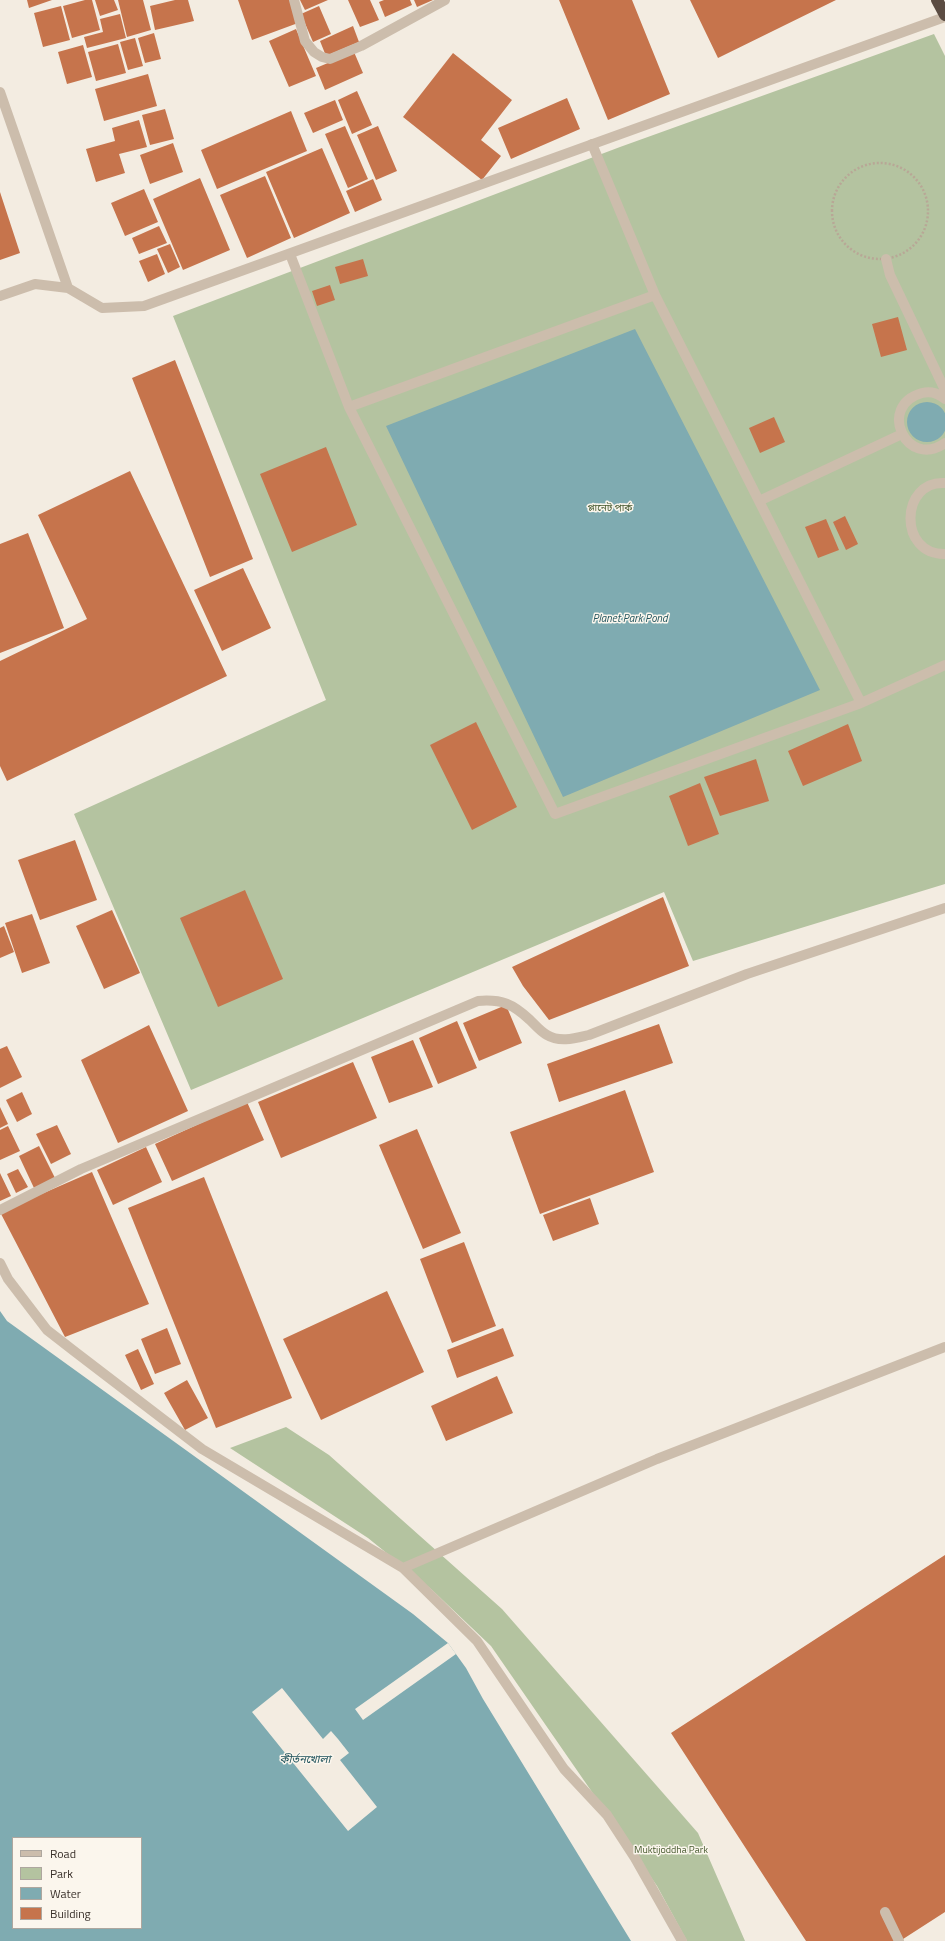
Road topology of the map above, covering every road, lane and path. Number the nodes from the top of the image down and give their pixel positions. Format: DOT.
graph roads {
  1 [pos="294,0"];
  2 [pos="445,0"];
  3 [pos="937,0"];
  4 [pos="945,16"];
  5 [pos="0,92"];
  6 [pos="592,144"];
  7 [pos="290,254"];
  8 [pos="886,258"];
  9 [pos="68,288"];
  10 [pos="655,295"];
  11 [pos="0,296"];
  12 [pos="944,393"];
  13 [pos="349,407"];
  14 [pos="902,434"];
  15 [pos="945,444"];
  16 [pos="945,482"];
  17 [pos="759,501"];
  18 [pos="944,556"];
  19 [pos="945,665"];
  20 [pos="861,703"];
  21 [pos="945,908"];
  22 [pos="0,1210"];
  23 [pos="0,1263"];
  24 [pos="945,1347"];
  25 [pos="403,1568"];
  26 [pos="885,1912"];
  27 [pos="682,1941"];
  28 [pos="899,1941"];
  1 -- 2 [label="street"];
  3 -- 4 [label="highway"];
  4 -- 6 [label="street"];
  5 -- 9 [label="street"];
  6 -- 7 [label="street"];
  6 -- 10 [label="street"];
  7 -- 9 [label="street"];
  7 -- 13 [label="street"];
  8 -- 8 [label="path"];
  8 -- 12 [label="street"];
  9 -- 11 [label="street"];
  10 -- 13 [label="street"];
  10 -- 17 [label="street"];
  12 -- 14 [label="street"];
  13 -- 20 [label="street"];
  14 -- 15 [label="street"];
  14 -- 17 [label="street"];
  16 -- 18 [label="street"];
  17 -- 20 [label="street"];
  19 -- 20 [label="street"];
  21 -- 22 [label="street"];
  23 -- 25 [label="street"];
  24 -- 25 [label="street"];
  25 -- 27 [label="street"];
  26 -- 28 [label="street"];
}
